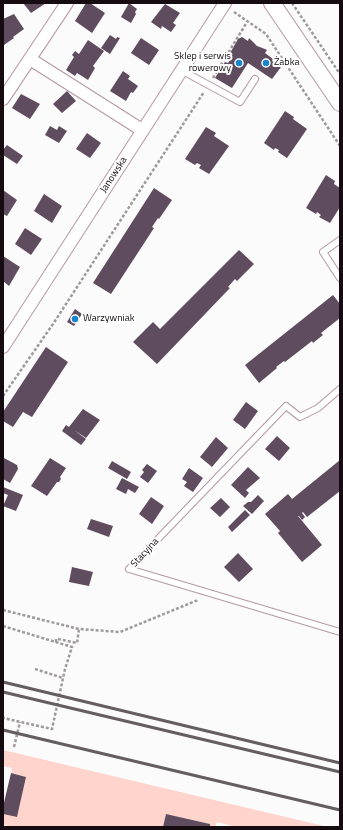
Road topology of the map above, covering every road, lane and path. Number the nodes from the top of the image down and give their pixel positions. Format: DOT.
graph roads {
  1 [pos="67,3"];
  2 [pos="272,3"];
  3 [pos="292,3"];
  4 [pos="224,4"];
  5 [pos="247,22"];
  6 [pos="30,59"];
  7 [pos="181,70"];
  8 [pos="340,74"];
  9 [pos="255,79"];
  10 [pos="209,86"];
  11 [pos="3,99"];
  12 [pos="340,103"];
  13 [pos="142,130"];
  14 [pos="340,146"];
  15 [pos="340,240"];
  16 [pos="340,278"];
  17 [pos="3,347"];
  18 [pos="340,389"];
  19 [pos="3,396"];
  20 [pos="214,594"];
  21 [pos="3,610"];
  22 [pos="3,626"];
  23 [pos="80,629"];
  24 [pos="340,632"];
  25 [pos="56,642"];
  26 [pos="36,670"];
  27 [pos="63,678"];
  28 [pos="3,718"];
  29 [pos="20,722"];
  30 [pos="14,747"];
  1 -- 6 [label="street"];
  2 -- 12 [label="main road"];
  3 -- 8 [label="path"];
  4 -- 5 [label="path"];
  4 -- 7 [label="street, Janowska"];
  5 -- 10 [label="path"];
  5 -- 14 [label="path"];
  6 -- 11 [label="street"];
  6 -- 13 [label="street"];
  7 -- 10 [label="lane"];
  7 -- 13 [label="street, Janowska"];
  9 -- 10 [label="lane"];
  10 -- 19 [label="path"];
  13 -- 17 [label="street, Janowska"];
  15 -- 16 [label="lane"];
  18 -- 20 [label="lane, Stacyjna"];
  20 -- 23 [label="path"];
  20 -- 24 [label="lane, Stacyjna"];
  21 -- 23 [label="path"];
  22 -- 25 [label="path"];
  23 -- 25 [label="path"];
  25 -- 27 [label="path"];
  26 -- 27 [label="path"];
  27 -- 29 [label="path"];
  28 -- 29 [label="path"];
  29 -- 30 [label="path"];
}
